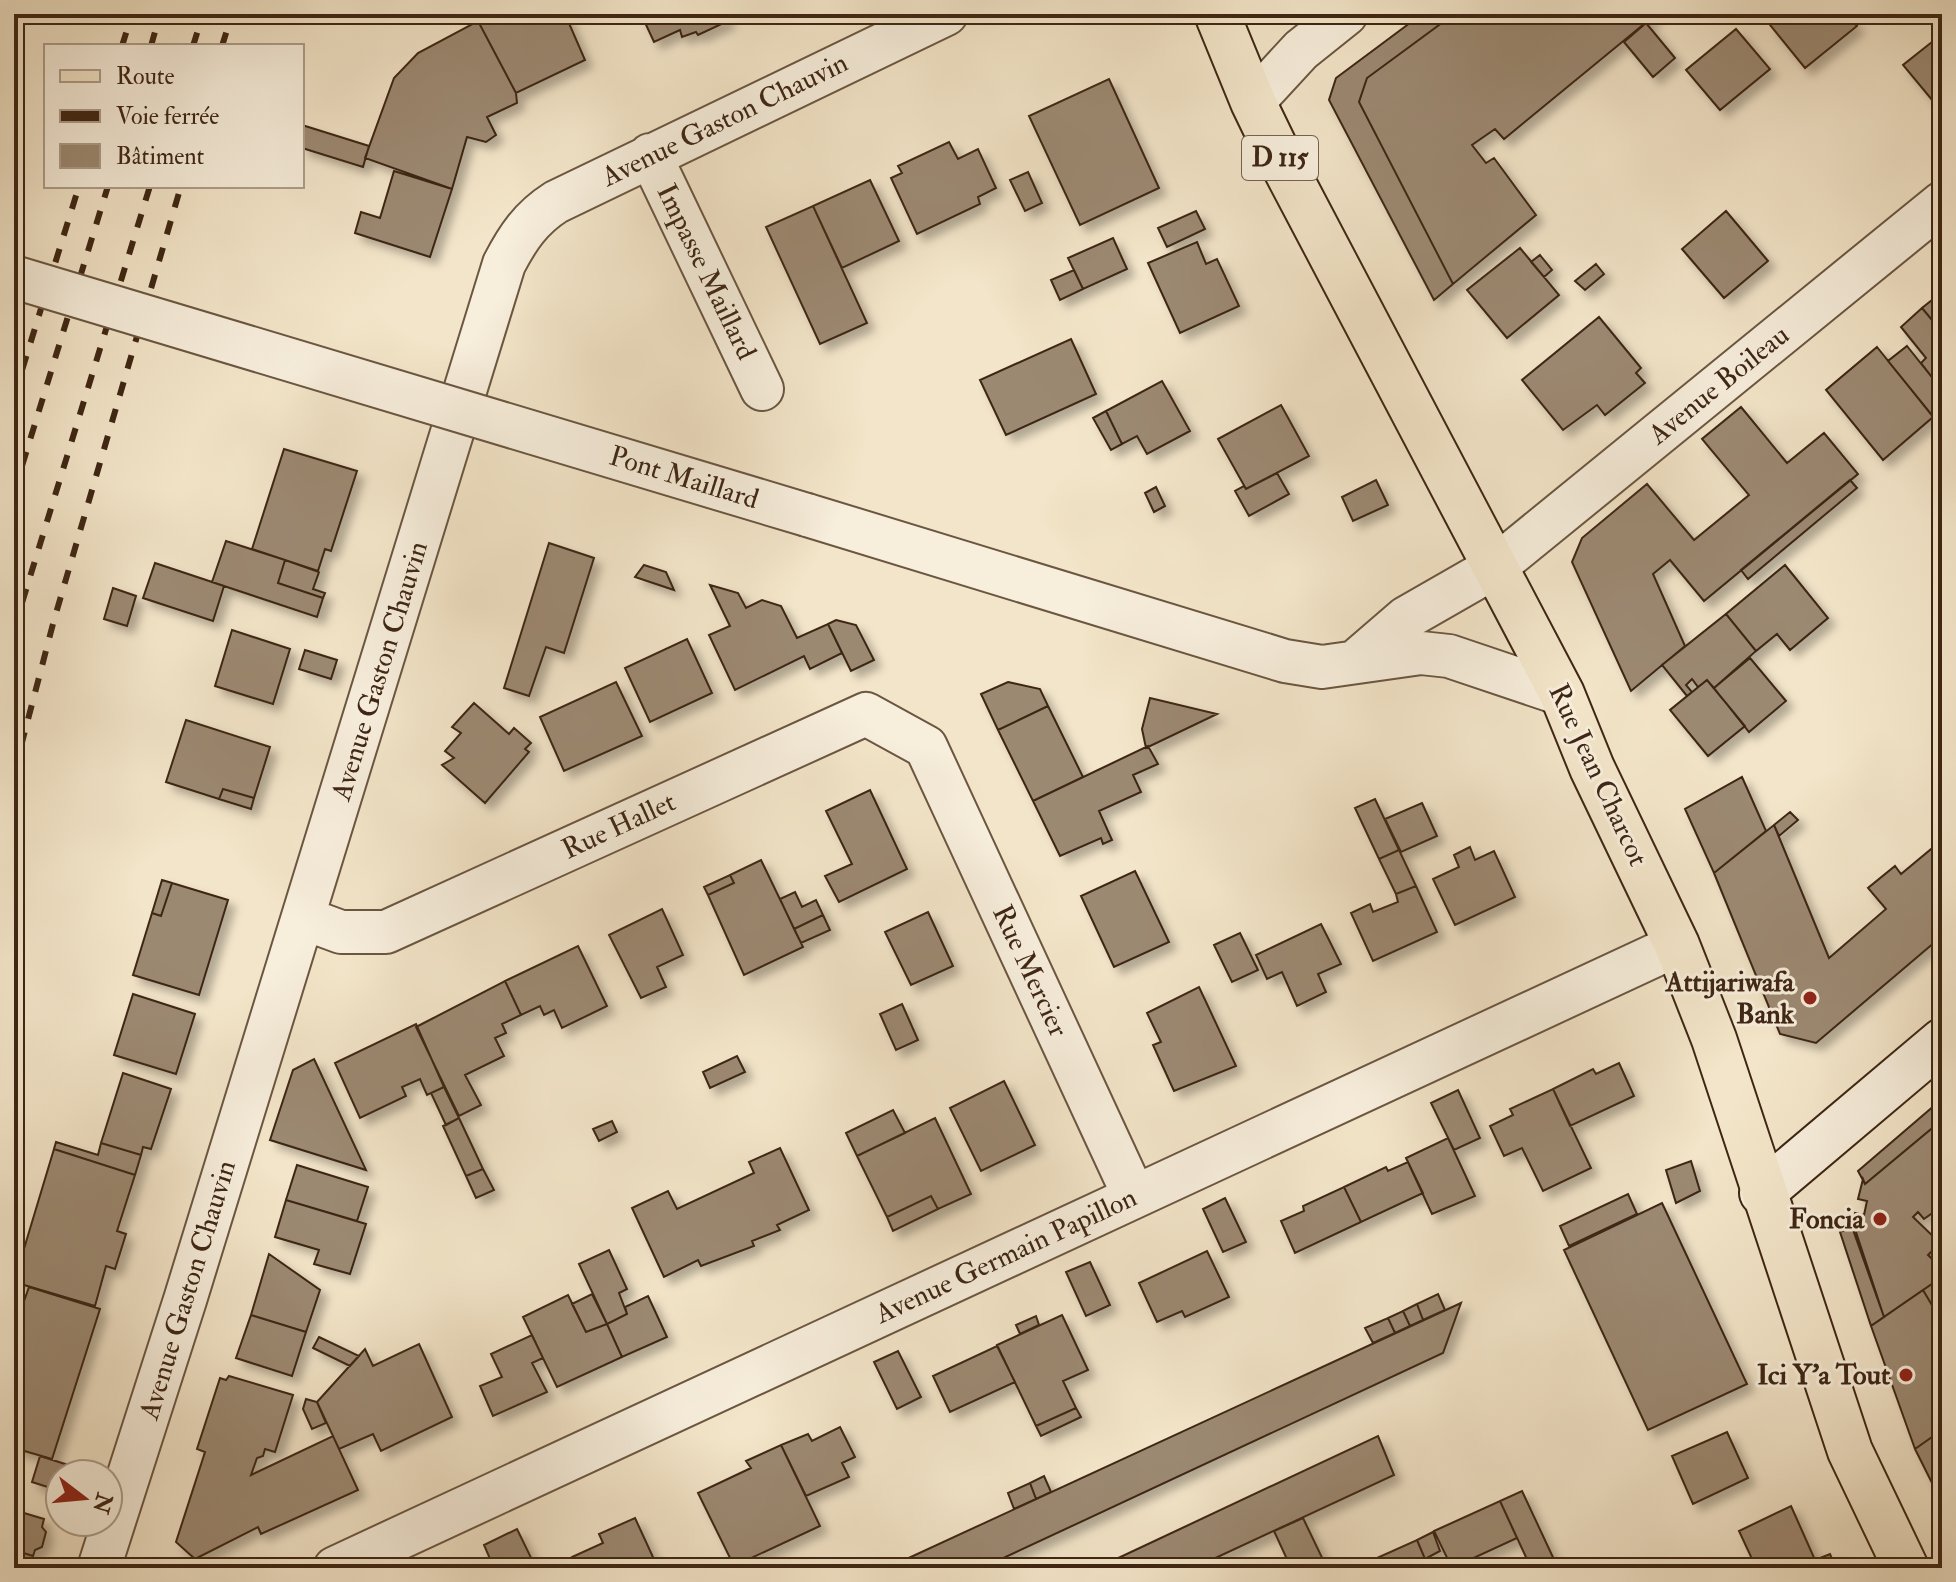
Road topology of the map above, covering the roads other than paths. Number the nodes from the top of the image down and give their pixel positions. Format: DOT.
graph roads {
  1 [pos="946,14"];
  2 [pos="1217,14"];
  3 [pos="1346,14"];
  4 [pos="1253,102"];
  5 [pos="650,155"];
  6 [pos="1942,203"];
  7 [pos="14,277"];
  8 [pos="762,389"];
  9 [pos="1495,567"];
  10 [pos="1355,662"];
  11 [pos="1562,694"];
  12 [pos="926,747"];
  13 [pos="303,918"];
  14 [pos="1677,945"];
  15 [pos="1942,1041"];
  16 [pos="1762,1193"];
  17 [pos="1134,1196"];
  18 [pos="99,1568"];
  19 [pos="335,1568"];
  20 [pos="1906,1568"];
  1 -- 5 [label="street, Avenue Gaston Chauvin"];
  2 -- 4 [label="main road, Rue Jean Charcot / D 115"];
  3 -- 4 [label="street"];
  4 -- 9 [label="main road, Rue Jean Charcot / D 115"];
  5 -- 8 [label="street, Impasse Maillard"];
  5 -- 13 [label="street, Avenue Gaston Chauvin"];
  6 -- 9 [label="street, Avenue Boileau"];
  7 -- 10 [label="street, Pont Maillard, bridge"];
  9 -- 10 [label="street"];
  9 -- 11 [label="main road, Rue Jean Charcot / D 115"];
  10 -- 11 [label="street, Pont Maillard"];
  11 -- 14 [label="main road, Rue Jean Charcot / D 115"];
  12 -- 13 [label="street, Rue Hallet"];
  12 -- 17 [label="street, Rue Mercier"];
  13 -- 18 [label="street, Avenue Gaston Chauvin"];
  14 -- 16 [label="main road, Rue Jean Charcot / D 115"];
  14 -- 17 [label="street, Avenue Germain Papillon"];
  15 -- 16 [label="street"];
  16 -- 20 [label="main road, Rue Jean Charcot / D 115"];
  17 -- 19 [label="street, Avenue Germain Papillon"];
}
